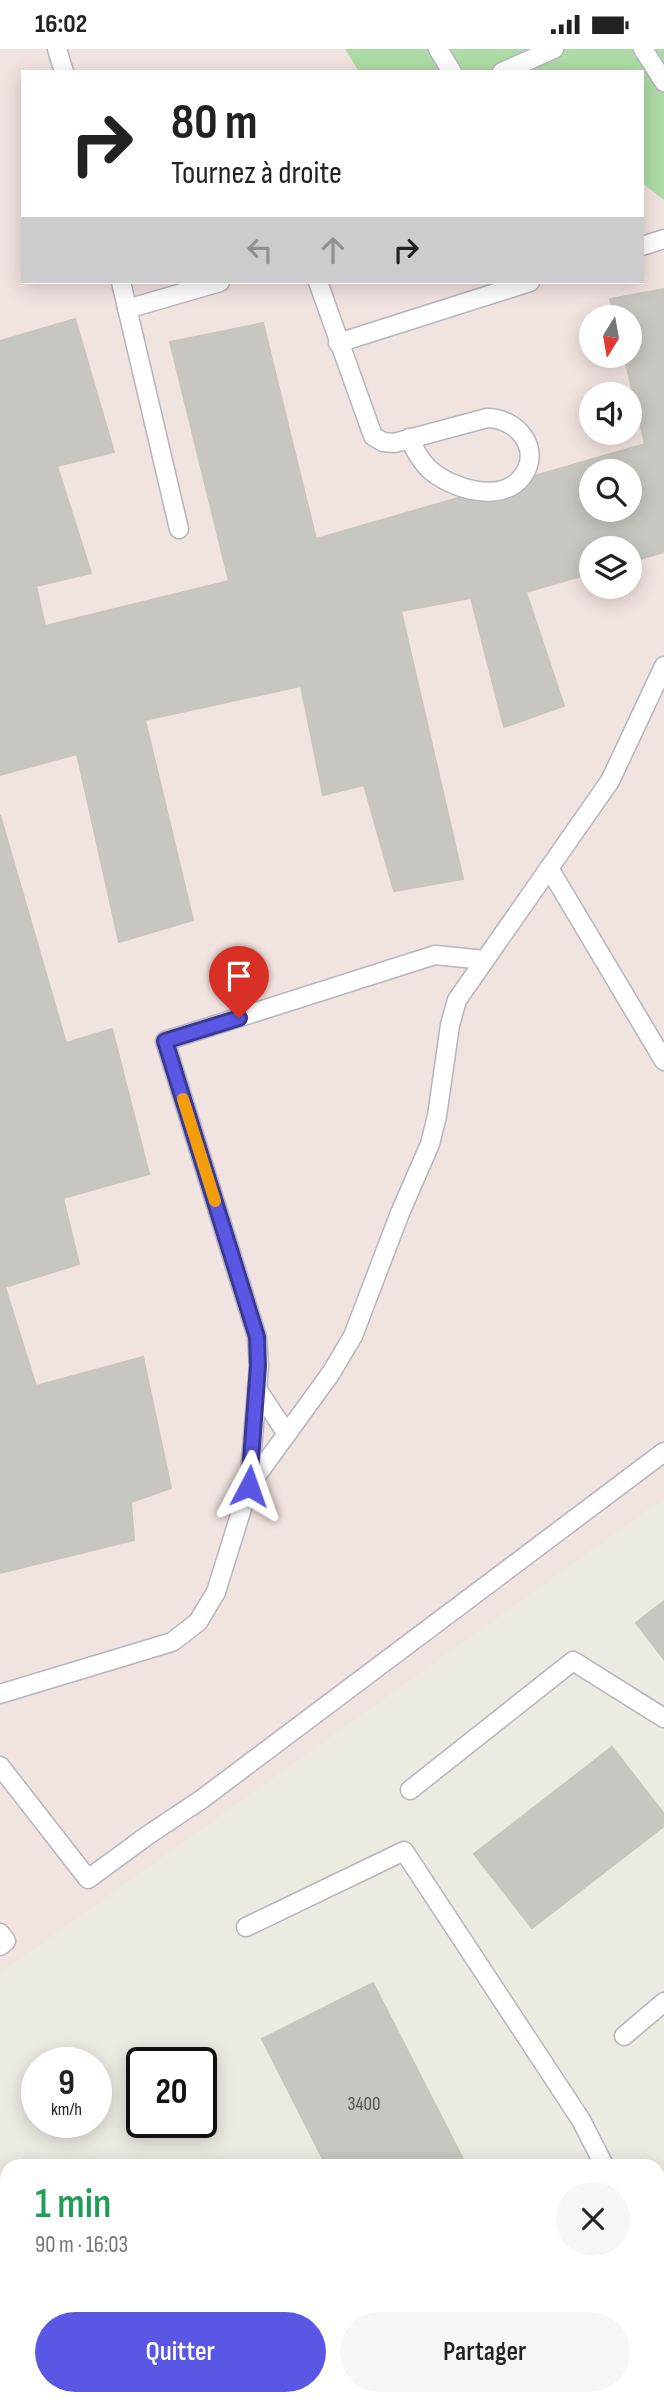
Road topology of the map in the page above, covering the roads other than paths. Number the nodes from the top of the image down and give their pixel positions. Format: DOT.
graph roads {
  1 [pos="57,49"];
  2 [pos="438,49"];
  3 [pos="554,49"];
  4 [pos="643,49"];
  5 [pos="63,70"];
  6 [pos="451,70"];
  7 [pos="507,70"];
  8 [pos="664,82"];
  9 [pos="664,239"];
  10 [pos="644,245"];
  11 [pos="121,284"];
  12 [pos="213,284"];
  13 [pos="319,284"];
  14 [pos="524,284"];
  15 [pos="127,309"];
  16 [pos="338,343"];
  17 [pos="409,438"];
  18 [pos="179,529"];
  19 [pos="664,666"];
  20 [pos="549,868"];
  21 [pos="485,960"];
  22 [pos="664,1061"];
  23 [pos="257,1389"];
  24 [pos="287,1434"];
  25 [pos="664,1452"];
  26 [pos="249,1486"];
  27 [pos="0,1694"];
  28 [pos="664,1719"];
  29 [pos="0,1766"];
  30 [pos="410,1790"];
  31 [pos="246,1927"];
  32 [pos="0,1933"];
  33 [pos="0,1946"];
  34 [pos="664,2002"];
  35 [pos="624,2036"];
  36 [pos="602,2159"];
  1 -- 5 [label="lane"];
  2 -- 6 [label="lane"];
  3 -- 7 [label="lane"];
  4 -- 8 [label="lane"];
  9 -- 10 [label="lane"];
  11 -- 15 [label="lane"];
  12 -- 15 [label="lane"];
  13 -- 16 [label="lane"];
  14 -- 16 [label="lane"];
  15 -- 18 [label="lane"];
  16 -- 17 [label="lane"];
  17 -- 17 [label="lane"];
  19 -- 20 [label="lane"];
  20 -- 21 [label="lane"];
  20 -- 22 [label="lane"];
  21 -- 23 [label="lane"];
  21 -- 24 [label="lane"];
  23 -- 24 [label="lane"];
  23 -- 26 [label="lane"];
  24 -- 26 [label="lane"];
  25 -- 29 [label="lane"];
  26 -- 27 [label="lane"];
  28 -- 30 [label="lane"];
  31 -- 36 [label="lane"];
  32 -- 33 [label="lane"];
  34 -- 35 [label="lane"];
}
